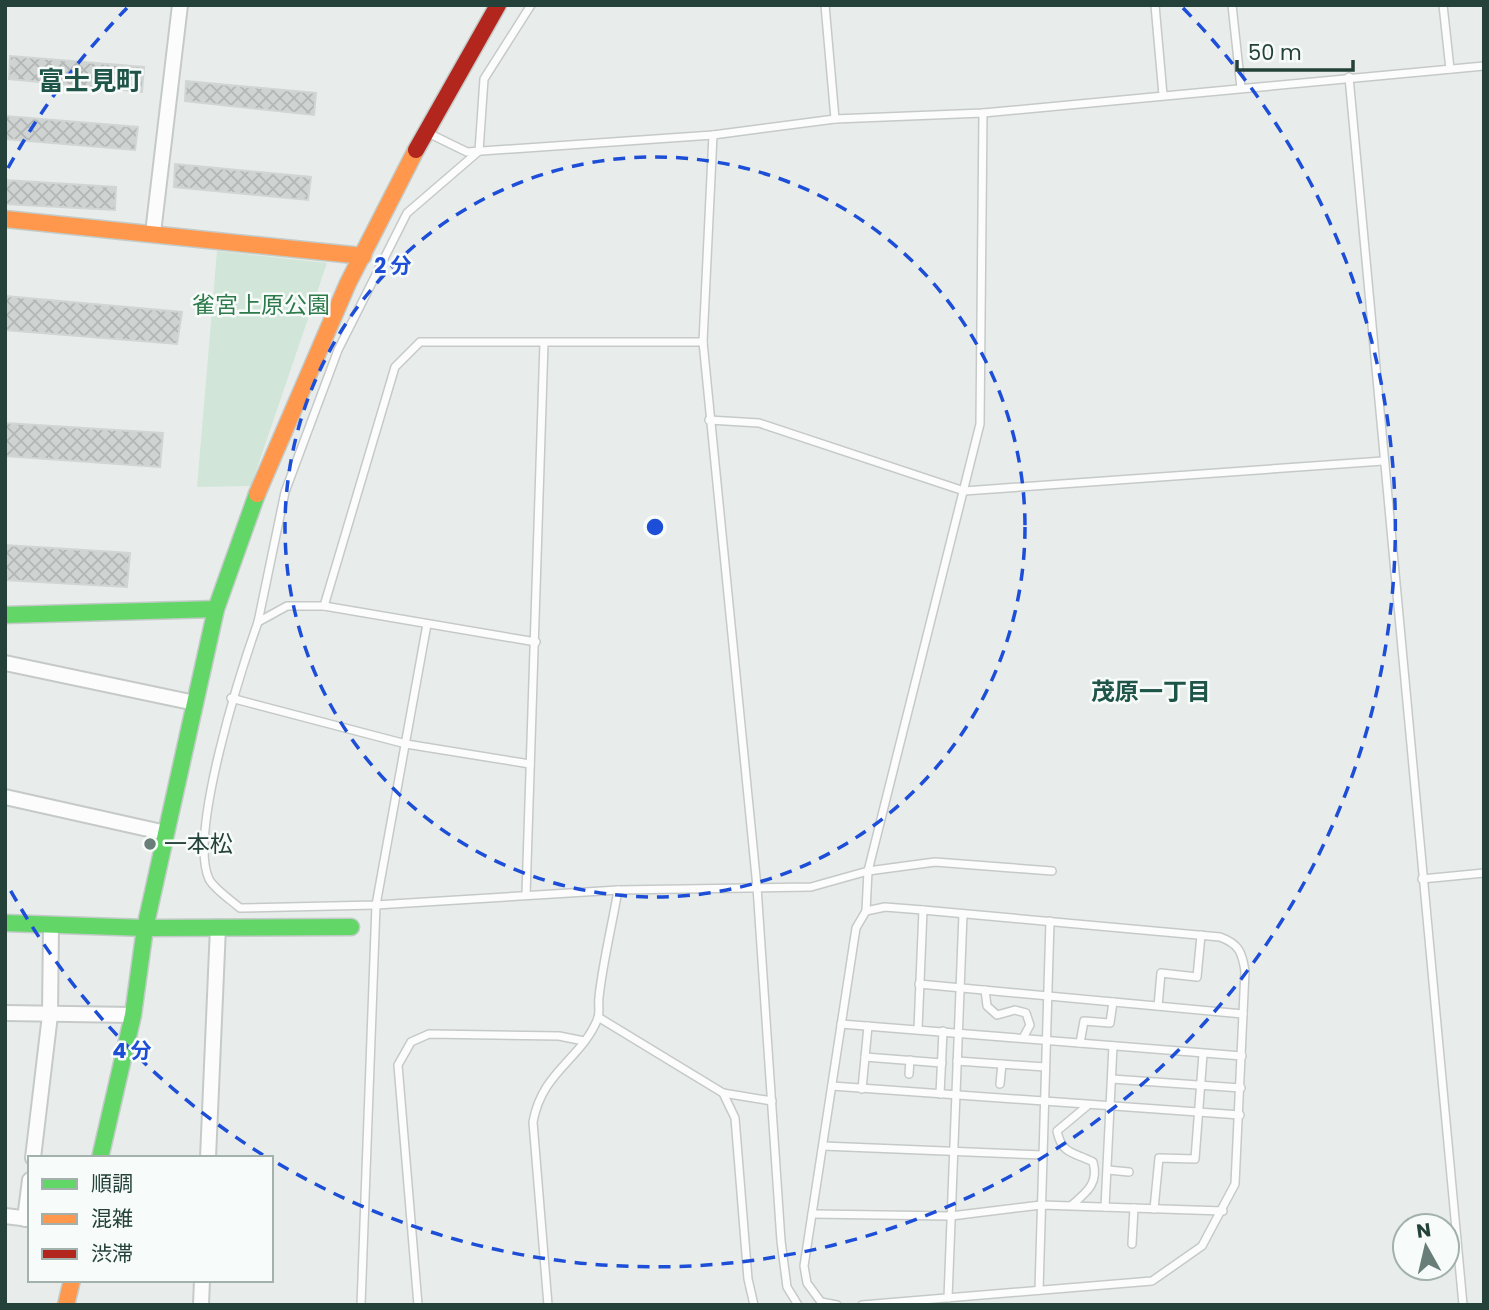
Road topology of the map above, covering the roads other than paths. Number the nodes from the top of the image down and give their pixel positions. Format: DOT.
graph roads {
  1 [pos="180,5"];
  2 [pos="498,5"];
  3 [pos="531,5"];
  4 [pos="825,5"];
  5 [pos="1155,5"];
  6 [pos="1232,5"];
  7 [pos="1443,5"];
  8 [pos="1484,66"];
  9 [pos="1450,69"];
  10 [pos="1349,77"];
  11 [pos="1241,88"];
  12 [pos="1163,95"];
  13 [pos="983,113"];
  14 [pos="835,119"];
  15 [pos="425,132"];
  16 [pos="713,135"];
  17 [pos="479,150"];
  18 [pos="5,219"];
  19 [pos="153,233"];
  20 [pos="363,256"];
  21 [pos="703,342"];
  22 [pos="544,343"];
  23 [pos="709,420"];
  24 [pos="1383,461"];
  25 [pos="964,491"];
  26 [pos="324,606"];
  27 [pos="216,609"];
  28 [pos="5,615"];
  29 [pos="258,622"];
  30 [pos="427,624"];
  31 [pos="536,642"];
  32 [pos="5,663"];
  33 [pos="231,698"];
  34 [pos="195,703"];
  35 [pos="406,744"];
  36 [pos="530,764"];
  37 [pos="5,797"];
  38 [pos="166,834"];
  39 [pos="868,871"];
  40 [pos="1052,871"];
  41 [pos="1484,873"];
  42 [pos="1422,879"];
  43 [pos="757,887"];
  44 [pos="618,890"];
  45 [pos="526,895"];
  46 [pos="376,905"];
  47 [pos="923,910"];
  48 [pos="866,911"];
  49 [pos="963,914"];
  50 [pos="1050,921"];
  51 [pos="5,923"];
  52 [pos="51,925"];
  53 [pos="218,927"];
  54 [pos="351,927"];
  55 [pos="145,928"];
  56 [pos="1201,935"];
  57 [pos="919,984"];
  58 [pos="960,988"];
  59 [pos="985,990"];
  60 [pos="1047,996"];
  61 [pos="1113,1002"];
  62 [pos="1158,1006"];
  63 [pos="5,1013"];
  64 [pos="1243,1014"];
  65 [pos="50,1015"];
  66 [pos="133,1015"];
  67 [pos="598,1017"];
  68 [pos="841,1024"];
  69 [pos="868,1026"];
  70 [pos="918,1029"];
  71 [pos="943,1031"];
  72 [pos="958,1032"];
  73 [pos="1023,1038"];
  74 [pos="1046,1039"];
  75 [pos="584,1041"];
  76 [pos="1080,1043"];
  77 [pos="1113,1046"];
  78 [pos="1203,1054"];
  79 [pos="1242,1056"];
  80 [pos="865,1057"];
  81 [pos="910,1060"];
  82 [pos="957,1060"];
  83 [pos="942,1063"];
  84 [pos="1002,1064"];
  85 [pos="1045,1067"];
  86 [pos="909,1074"];
  87 [pos="1112,1079"];
  88 [pos="1000,1084"];
  89 [pos="1201,1085"];
  90 [pos="832,1086"];
  91 [pos="862,1088"];
  92 [pos="1241,1088"];
  93 [pos="723,1093"];
  94 [pos="940,1094"];
  95 [pos="956,1095"];
  96 [pos="772,1101"];
  97 [pos="1044,1102"];
  98 [pos="1087,1106"];
  99 [pos="1111,1108"];
  100 [pos="1198,1113"];
  101 [pos="1240,1115"];
  102 [pos="823,1146"];
  103 [pos="954,1153"];
  104 [pos="1043,1155"];
  105 [pos="33,1156"];
  106 [pos="100,1156"];
  107 [pos="208,1156"];
  108 [pos="1108,1170"];
  109 [pos="1129,1172"];
  110 [pos="1041,1205"];
  111 [pos="1072,1205"];
  112 [pos="1105,1207"];
  113 [pos="1134,1208"];
  114 [pos="1154,1209"];
  115 [pos="1223,1212"];
  116 [pos="812,1214"];
  117 [pos="5,1216"];
  118 [pos="951,1216"];
  119 [pos="27,1219"];
  120 [pos="1132,1244"];
  121 [pos="72,1282"];
  122 [pos="202,1282"];
  123 [pos="1039,1290"];
  124 [pos="948,1298"];
  125 [pos="66,1305"];
  126 [pos="201,1305"];
  127 [pos="361,1305"];
  128 [pos="418,1305"];
  129 [pos="548,1305"];
  130 [pos="754,1305"];
  131 [pos="798,1305"];
  132 [pos="837,1305"];
  133 [pos="862,1305"];
  134 [pos="1463,1305"];
  1 -- 19 [label="street"];
  2 -- 15 [label="street"];
  3 -- 17 [label="lane"];
  4 -- 14 [label="lane"];
  5 -- 12 [label="lane"];
  6 -- 11 [label="lane"];
  7 -- 9 [label="lane"];
  8 -- 9 [label="lane"];
  9 -- 10 [label="lane"];
  10 -- 11 [label="lane"];
  10 -- 24 [label="lane"];
  11 -- 12 [label="lane"];
  12 -- 13 [label="lane"];
  13 -- 14 [label="lane"];
  13 -- 25 [label="lane"];
  14 -- 16 [label="lane"];
  15 -- 17 [label="lane"];
  15 -- 20 [label="street"];
  16 -- 17 [label="lane"];
  16 -- 21 [label="lane"];
  17 -- 29 [label="lane"];
  18 -- 19 [label="street"];
  19 -- 20 [label="street"];
  20 -- 27 [label="street"];
  21 -- 22 [label="lane"];
  21 -- 23 [label="lane"];
  22 -- 26 [label="lane"];
  22 -- 31 [label="lane"];
  23 -- 25 [label="lane"];
  23 -- 43 [label="lane"];
  24 -- 25 [label="lane"];
  24 -- 42 [label="lane"];
  25 -- 39 [label="lane"];
  26 -- 29 [label="lane"];
  26 -- 30 [label="lane"];
  27 -- 28 [label="street"];
  27 -- 34 [label="street"];
  29 -- 33 [label="lane"];
  30 -- 31 [label="lane"];
  30 -- 35 [label="lane"];
  31 -- 36 [label="lane"];
  32 -- 34 [label="street"];
  33 -- 35 [label="lane"];
  33 -- 46 [label="lane"];
  34 -- 38 [label="street"];
  35 -- 36 [label="lane"];
  35 -- 46 [label="lane"];
  36 -- 45 [label="lane"];
  37 -- 38 [label="street"];
  38 -- 55 [label="street"];
  39 -- 40 [label="lane"];
  39 -- 43 [label="lane"];
  39 -- 48 [label="lane"];
  41 -- 42 [label="lane"];
  42 -- 134 [label="lane"];
  43 -- 44 [label="lane"];
  43 -- 96 [label="lane"];
  44 -- 45 [label="lane"];
  44 -- 67 [label="lane"];
  45 -- 46 [label="lane"];
  46 -- 127 [label="lane"];
  47 -- 48 [label="lane"];
  47 -- 49 [label="lane"];
  47 -- 57 [label="lane"];
  48 -- 68 [label="lane"];
  49 -- 50 [label="lane"];
  49 -- 58 [label="lane"];
  50 -- 56 [label="lane"];
  50 -- 60 [label="lane"];
  51 -- 52 [label="street"];
  52 -- 55 [label="street"];
  52 -- 65 [label="street"];
  53 -- 54 [label="street"];
  53 -- 55 [label="street"];
  53 -- 107 [label="street"];
  55 -- 66 [label="street"];
  56 -- 62 [label="lane"];
  56 -- 64 [label="lane"];
  57 -- 58 [label="lane"];
  57 -- 70 [label="lane"];
  58 -- 59 [label="lane"];
  58 -- 72 [label="lane"];
  59 -- 60 [label="lane"];
  59 -- 73 [label="lane"];
  60 -- 61 [label="lane"];
  60 -- 74 [label="lane"];
  61 -- 62 [label="lane"];
  61 -- 76 [label="lane"];
  62 -- 64 [label="lane"];
  63 -- 65 [label="street"];
  64 -- 79 [label="lane"];
  65 -- 66 [label="street"];
  65 -- 105 [label="street"];
  66 -- 106 [label="street"];
  67 -- 75 [label="lane"];
  67 -- 93 [label="lane"];
  68 -- 69 [label="lane"];
  68 -- 90 [label="lane"];
  69 -- 70 [label="lane"];
  69 -- 80 [label="lane"];
  70 -- 71 [label="lane"];
  71 -- 72 [label="lane"];
  71 -- 83 [label="lane"];
  72 -- 73 [label="lane"];
  72 -- 82 [label="lane"];
  73 -- 74 [label="lane"];
  74 -- 76 [label="lane"];
  74 -- 85 [label="lane"];
  75 -- 128 [label="lane"];
  75 -- 129 [label="lane"];
  76 -- 77 [label="lane"];
  77 -- 78 [label="lane"];
  77 -- 87 [label="lane"];
  78 -- 79 [label="lane"];
  78 -- 89 [label="lane"];
  79 -- 92 [label="lane"];
  80 -- 81 [label="lane"];
  80 -- 91 [label="lane"];
  81 -- 83 [label="lane"];
  81 -- 86 [label="lane"];
  82 -- 84 [label="lane"];
  82 -- 95 [label="lane"];
  83 -- 94 [label="lane"];
  84 -- 85 [label="lane"];
  84 -- 88 [label="lane"];
  85 -- 97 [label="lane"];
  87 -- 89 [label="lane"];
  87 -- 99 [label="lane"];
  89 -- 92 [label="lane"];
  89 -- 100 [label="lane"];
  90 -- 91 [label="lane"];
  90 -- 102 [label="lane"];
  91 -- 94 [label="lane"];
  92 -- 101 [label="lane"];
  93 -- 96 [label="lane"];
  93 -- 130 [label="lane"];
  94 -- 95 [label="lane"];
  95 -- 97 [label="lane"];
  95 -- 103 [label="lane"];
  96 -- 131 [label="lane"];
  97 -- 98 [label="lane"];
  97 -- 104 [label="lane"];
  98 -- 99 [label="lane"];
  98 -- 111 [label="lane"];
  99 -- 100 [label="lane"];
  99 -- 108 [label="lane"];
  100 -- 101 [label="lane"];
  100 -- 114 [label="lane"];
  101 -- 115 [label="lane"];
  102 -- 103 [label="lane"];
  102 -- 116 [label="lane"];
  103 -- 104 [label="lane"];
  103 -- 118 [label="lane"];
  104 -- 110 [label="lane"];
  108 -- 109 [label="lane"];
  108 -- 112 [label="lane"];
  110 -- 111 [label="lane"];
  110 -- 118 [label="lane"];
  110 -- 123 [label="lane"];
  111 -- 112 [label="lane"];
  112 -- 113 [label="lane"];
  113 -- 114 [label="lane"];
  113 -- 120 [label="lane"];
  114 -- 115 [label="lane"];
  115 -- 123 [label="lane"];
  116 -- 118 [label="lane"];
  116 -- 132 [label="lane"];
  117 -- 119 [label="street"];
  118 -- 124 [label="lane"];
  121 -- 125 [label="street"];
  122 -- 126 [label="street"];
  123 -- 124 [label="lane"];
  124 -- 133 [label="lane"];
}
